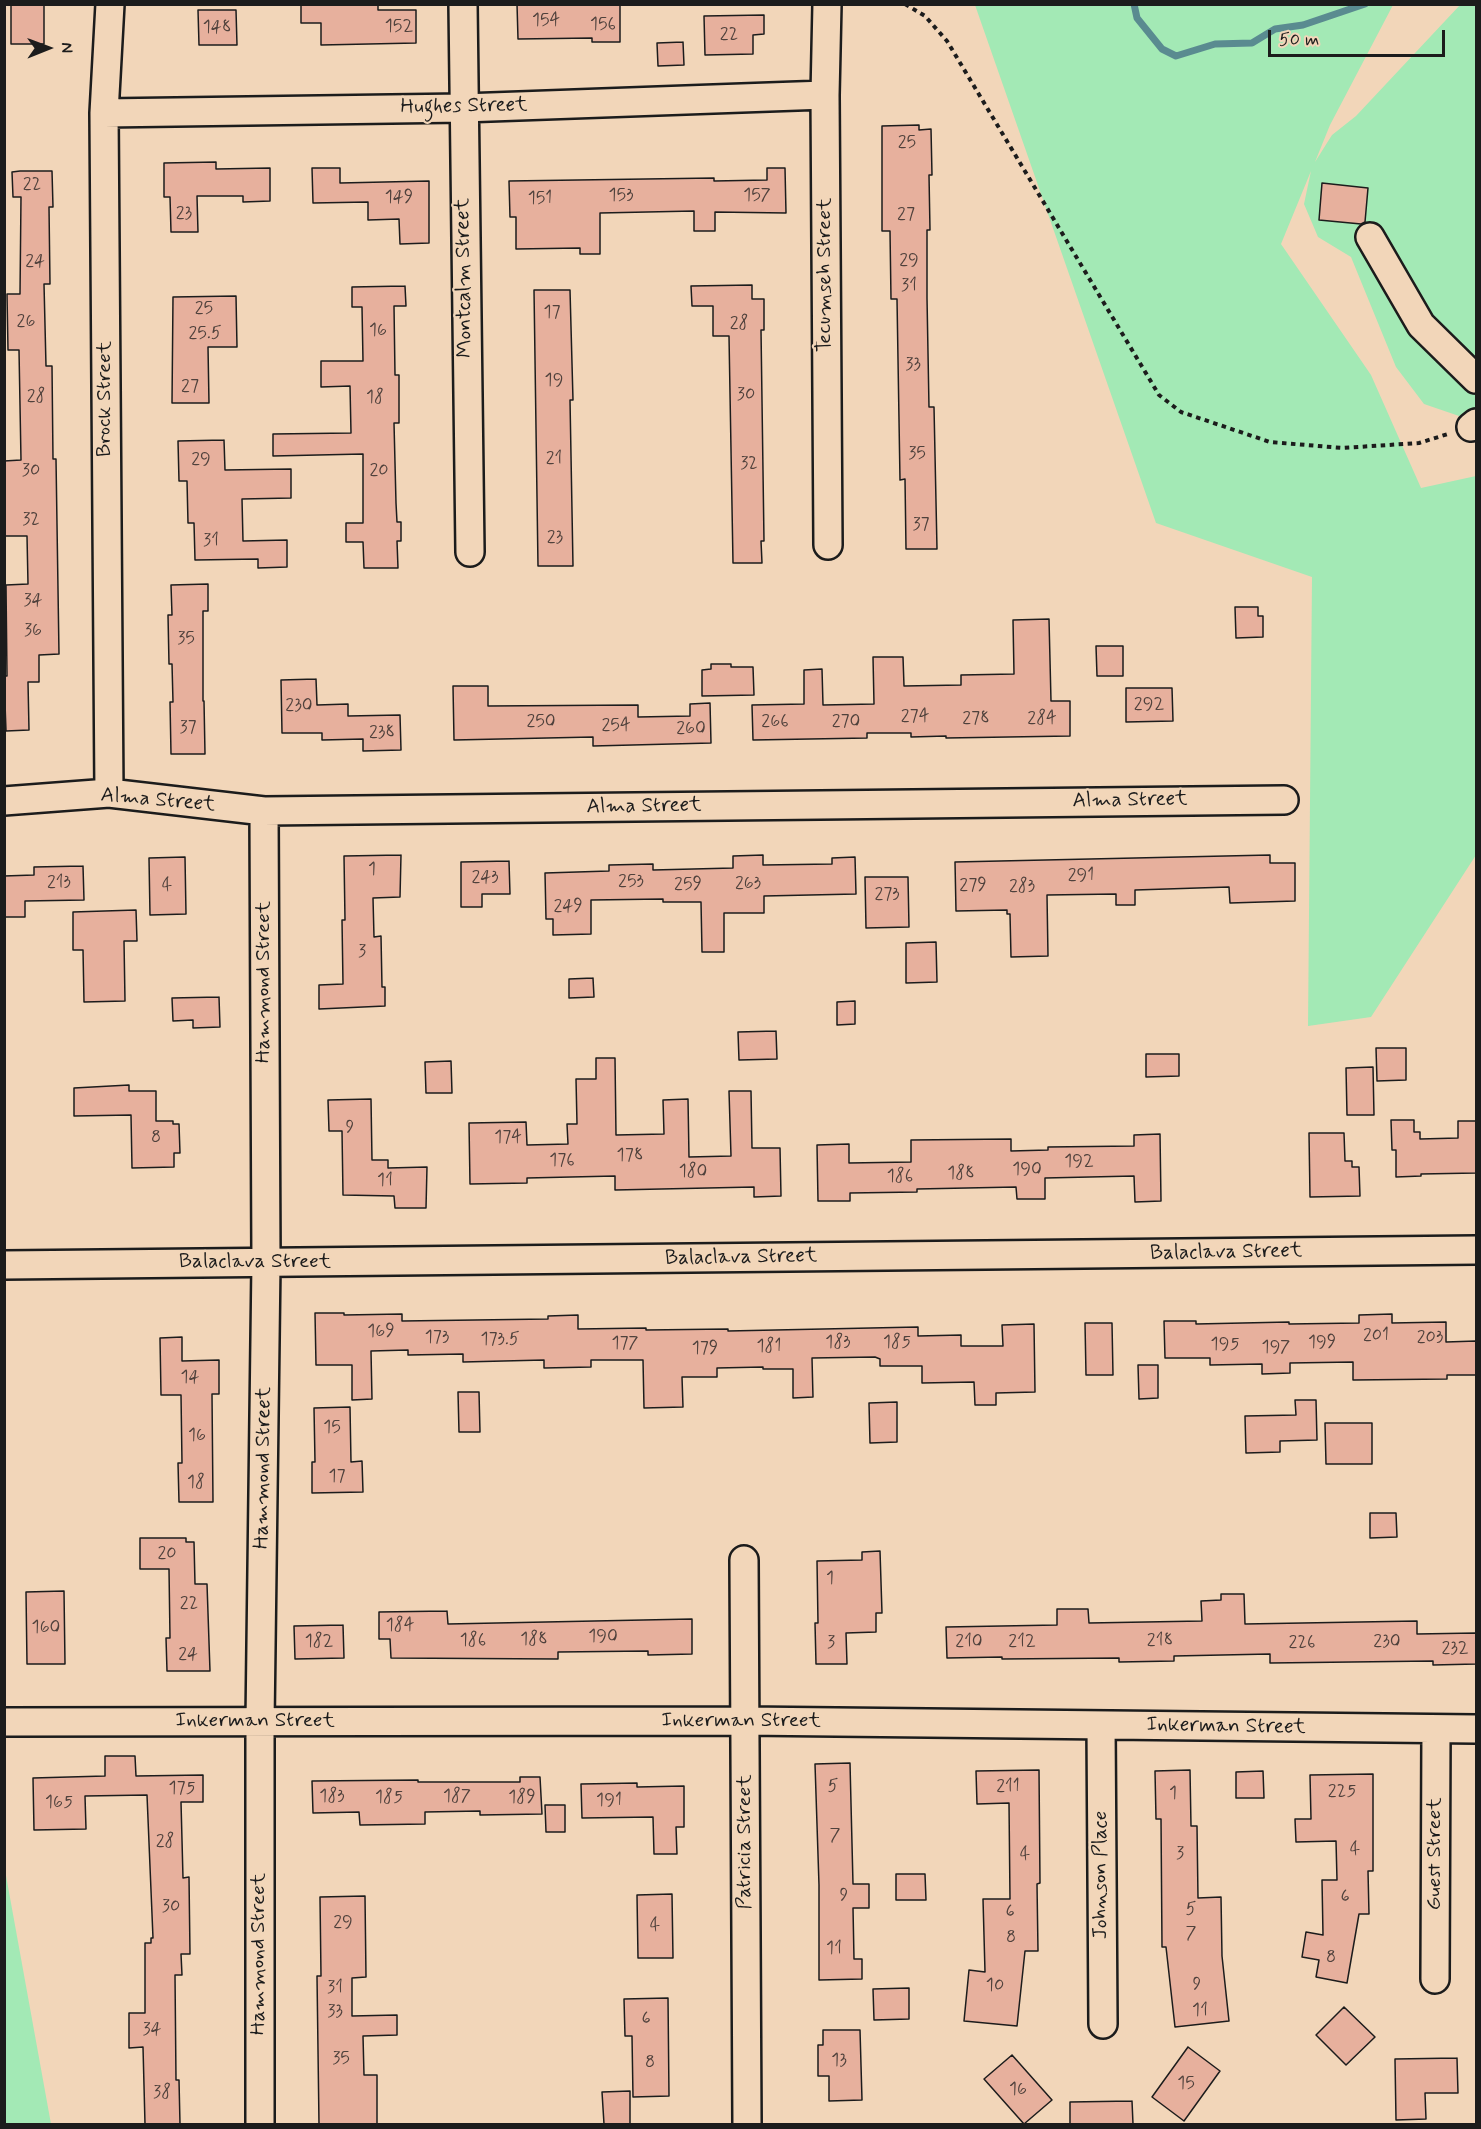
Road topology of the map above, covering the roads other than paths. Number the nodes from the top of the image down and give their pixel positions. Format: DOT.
graph roads {
  1 [pos="110,4"];
  2 [pos="463,4"];
  3 [pos="827,4"];
  4 [pos="825,95"];
  5 [pos="463,108"];
  6 [pos="104,113"];
  7 [pos="1370,237"];
  8 [pos="1476,379"];
  9 [pos="828,545"];
  10 [pos="470,552"];
  11 [pos="109,793"];
  12 [pos="1284,800"];
  13 [pos="4,801"];
  14 [pos="264,811"];
  15 [pos="1476,1250"];
  16 [pos="266,1263"];
  17 [pos="4,1265"];
  18 [pos="744,1560"];
  19 [pos="745,1721"];
  20 [pos="4,1722"];
  21 [pos="260,1722"];
  22 [pos="1101,1725"];
  23 [pos="1436,1729"];
  24 [pos="1476,1729"];
  25 [pos="1435,1979"];
  26 [pos="1103,2024"];
  27 [pos="260,2124"];
  28 [pos="747,2124"];
  1 -- 6 [label="street, Brock Street"];
  2 -- 5 [label="street, Montcalm Street"];
  3 -- 4 [label="street, Tecumseh Street"];
  4 -- 5 [label="street, Hughes Street"];
  4 -- 9 [label="street, Tecumseh Street"];
  5 -- 6 [label="street, Hughes Street"];
  5 -- 10 [label="street, Montcalm Street"];
  6 -- 11 [label="street, Brock Street"];
  7 -- 8 [label="street"];
  11 -- 13 [label="street, Alma Street"];
  11 -- 14 [label="street, Alma Street"];
  12 -- 14 [label="street, Alma Street"];
  14 -- 16 [label="street, Hammond Street"];
  15 -- 16 [label="street, Balaclava Street"];
  16 -- 17 [label="street, Balaclava Street"];
  16 -- 21 [label="street, Hammond Street"];
  18 -- 19 [label="street, Patricia Street"];
  19 -- 21 [label="street, Inkerman Street"];
  19 -- 22 [label="street, Inkerman Street"];
  19 -- 28 [label="street, Patricia Street"];
  20 -- 21 [label="street, Inkerman Street"];
  21 -- 27 [label="street, Hammond Street"];
  22 -- 23 [label="street, Inkerman Street"];
  22 -- 26 [label="street, Johnson Place"];
  23 -- 24 [label="street, Inkerman Street"];
  23 -- 25 [label="street, Guest Street"];
}
